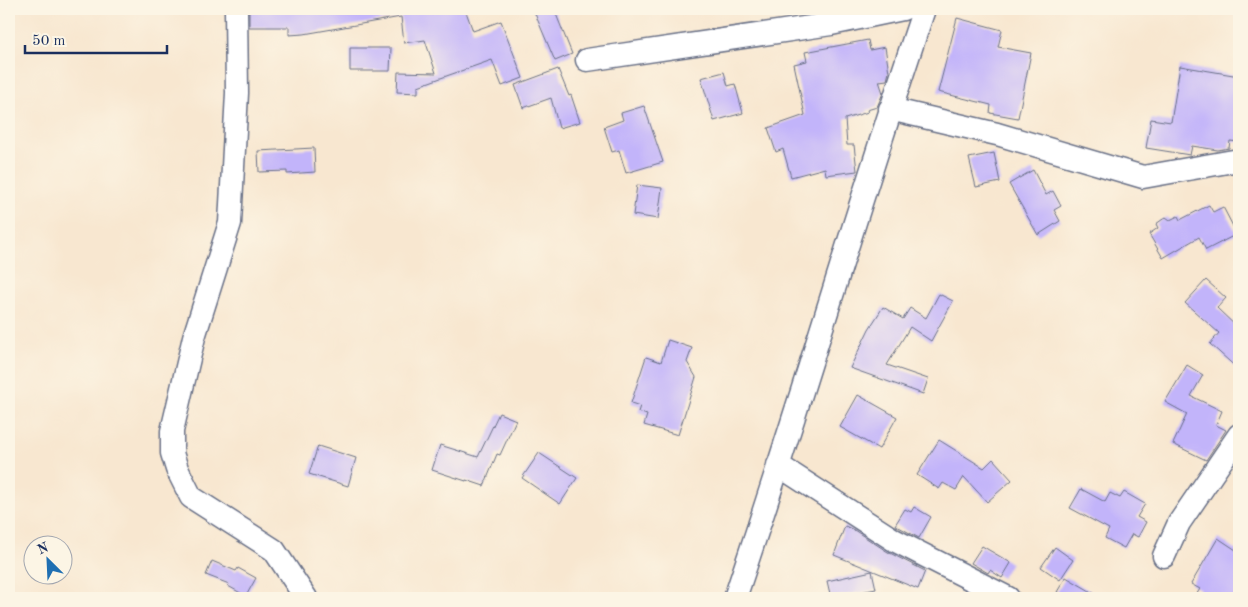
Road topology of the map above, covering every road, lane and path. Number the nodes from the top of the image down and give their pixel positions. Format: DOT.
graph roads {
  1 [pos="236,9"];
  2 [pos="903,9"];
  3 [pos="924,9"];
  4 [pos="587,60"];
  5 [pos="890,110"];
  6 [pos="1239,160"];
  7 [pos="1239,435"];
  8 [pos="778,465"];
  9 [pos="1164,556"];
  10 [pos="306,598"];
  11 [pos="736,598"];
  12 [pos="1008,598"];
  1 -- 10 [label="street"];
  2 -- 4 [label="street"];
  3 -- 5 [label="street"];
  5 -- 6 [label="street"];
  5 -- 8 [label="street"];
  7 -- 9 [label="street"];
  8 -- 11 [label="street"];
  8 -- 12 [label="street"];
}
